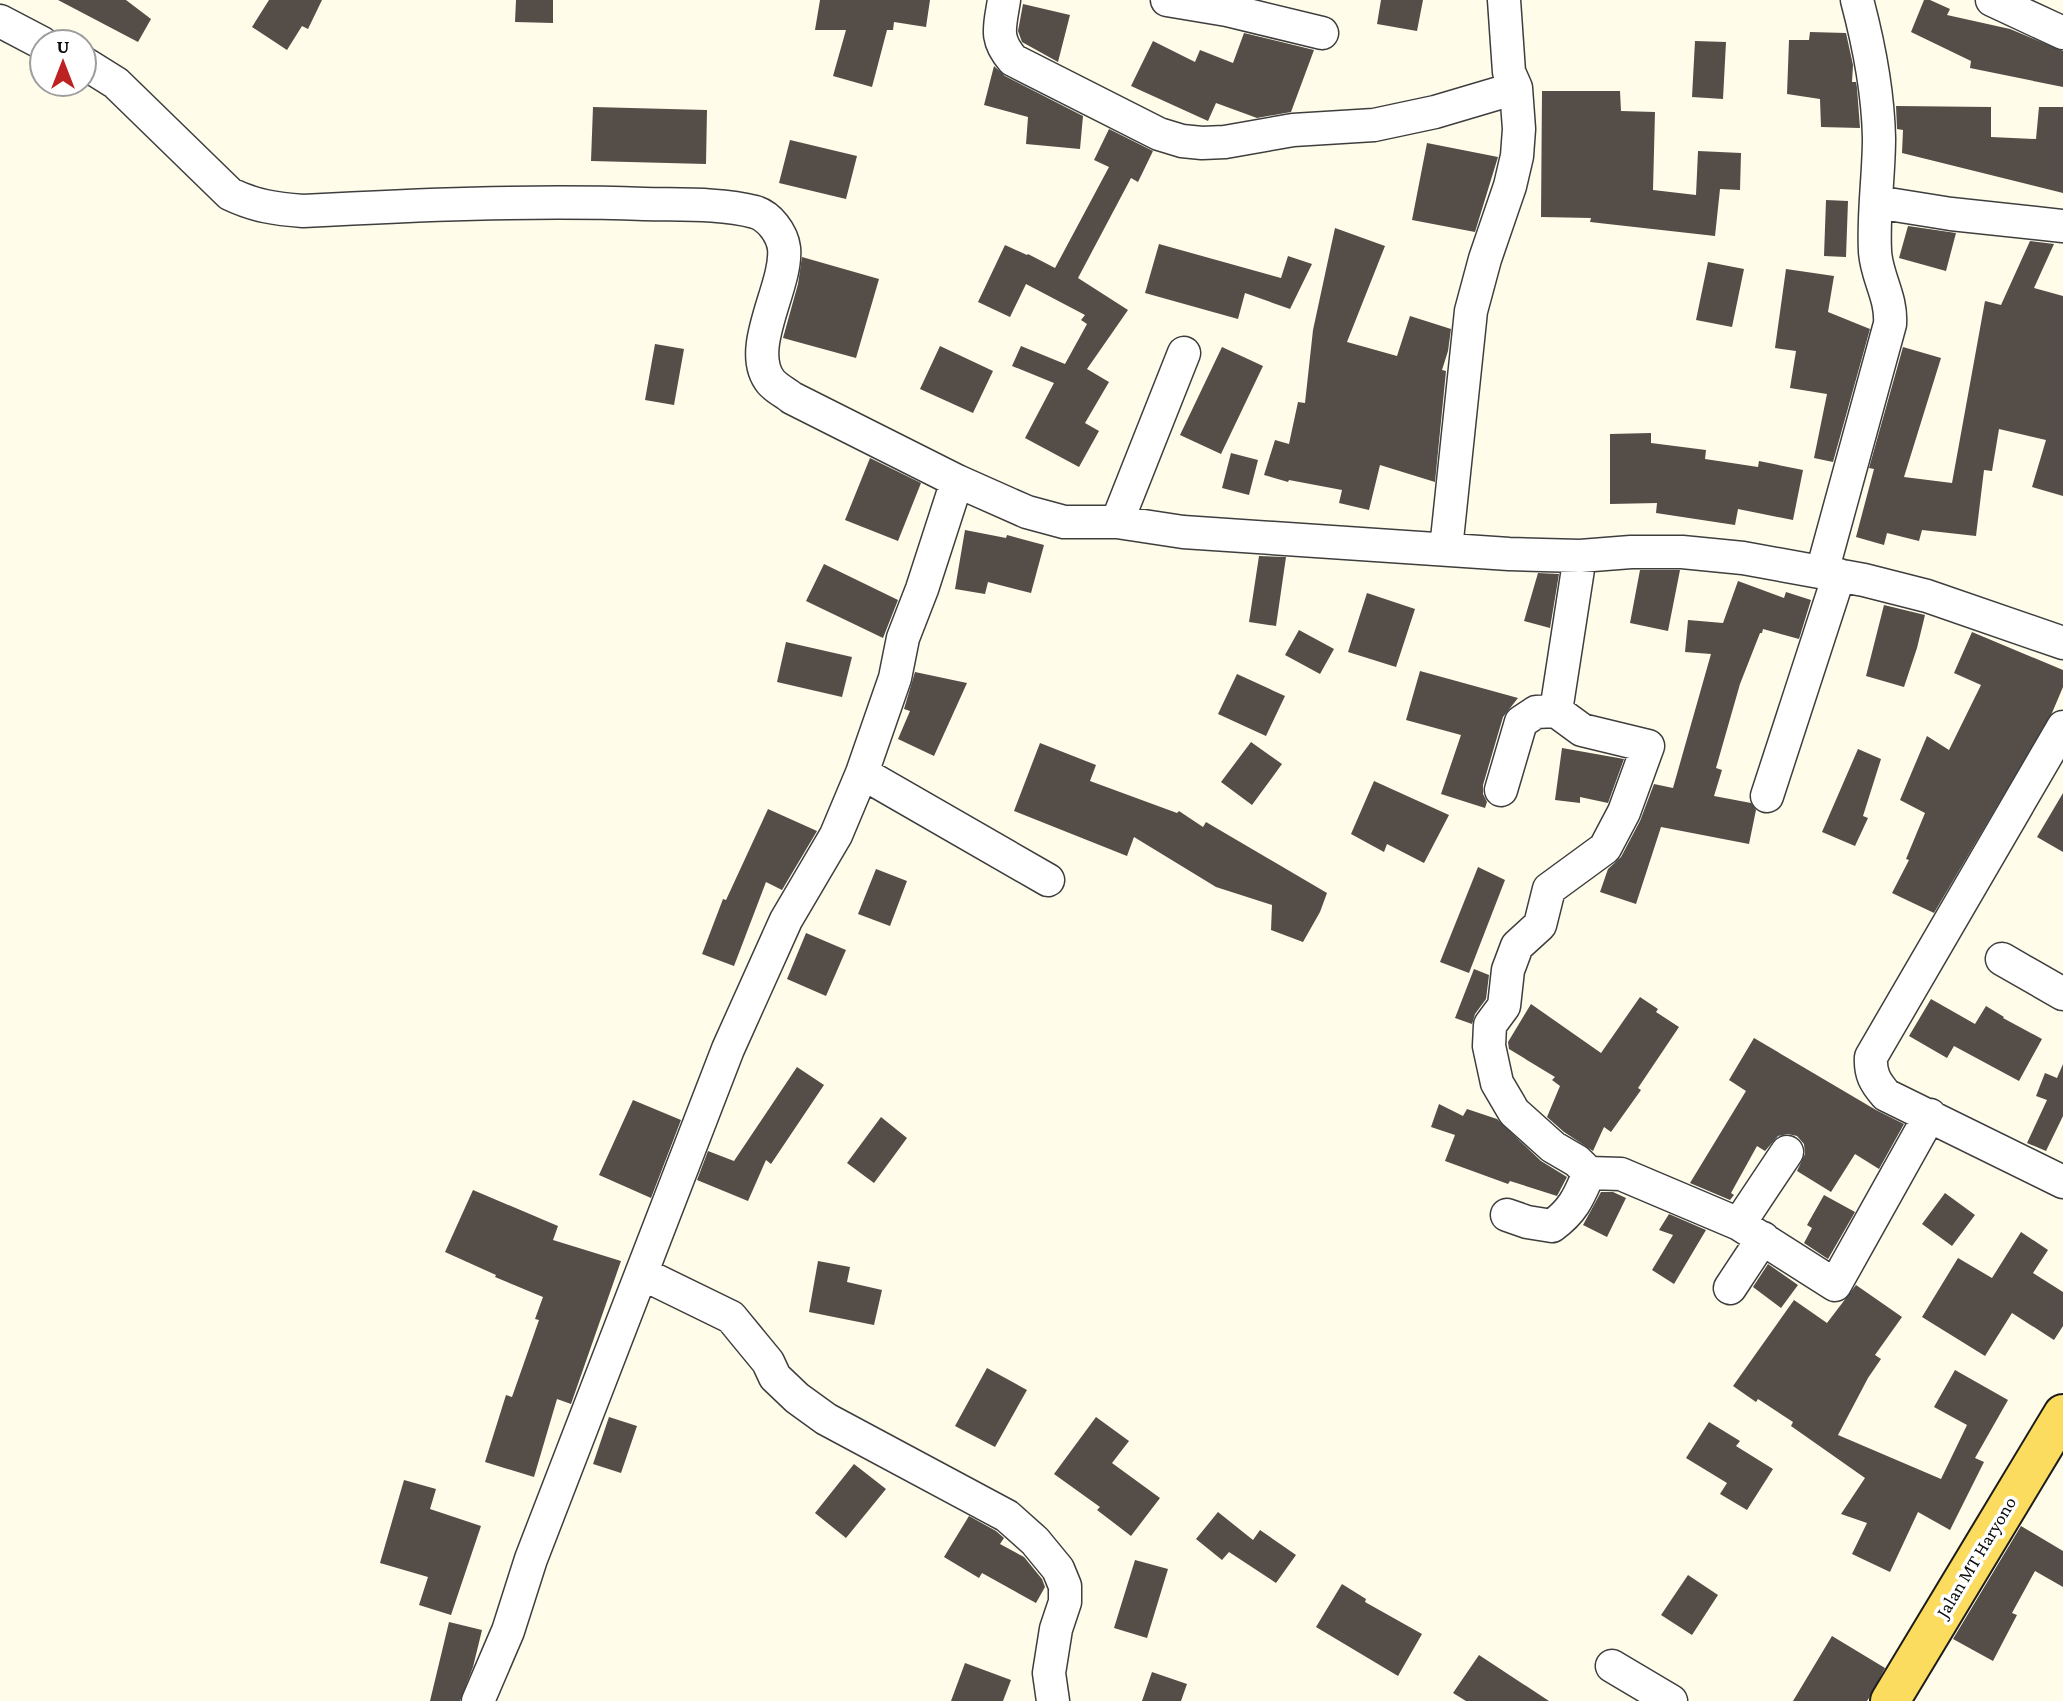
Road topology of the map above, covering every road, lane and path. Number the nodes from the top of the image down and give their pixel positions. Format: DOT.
graph roads {
  1 [pos="1004,0"];
  2 [pos="1167,0"];
  3 [pos="1504,0"];
  4 [pos="1857,0"];
  5 [pos="1992,0"];
  6 [pos="1228,5"];
  7 [pos="0,21"];
  8 [pos="1322,33"];
  9 [pos="2063,33"];
  10 [pos="28,36"];
  11 [pos="98,72"];
  12 [pos="1516,89"];
  13 [pos="1876,202"];
  14 [pos="2063,226"];
  15 [pos="1184,353"];
  16 [pos="957,481"];
  17 [pos="1117,522"];
  18 [pos="1446,549"];
  19 [pos="1580,556"];
  20 [pos="1830,573"];
  21 [pos="2063,643"];
  22 [pos="1556,711"];
  23 [pos="2063,727"];
  24 [pos="862,774"];
  25 [pos="1502,790"];
  26 [pos="1767,796"];
  27 [pos="1048,880"];
  28 [pos="2002,959"];
  29 [pos="2063,994"];
  30 [pos="1930,1115"];
  31 [pos="1787,1152"];
  32 [pos="1590,1173"];
  33 [pos="2063,1182"];
  34 [pos="1507,1215"];
  35 [pos="1751,1231"];
  36 [pos="643,1274"];
  37 [pos="1730,1288"];
  38 [pos="2063,1414"];
  39 [pos="1612,1666"];
  40 [pos="478,1701"];
  41 [pos="1053,1701"];
  42 [pos="1671,1701"];
  43 [pos="1890,1701"];
  1 -- 12 [label="street"];
  2 -- 6 [label="street"];
  3 -- 12 [label="street"];
  4 -- 13 [label="street"];
  5 -- 9 [label="street"];
  6 -- 8 [label="street"];
  7 -- 10 [label="street"];
  11 -- 16 [label="street"];
  12 -- 18 [label="street"];
  13 -- 14 [label="street"];
  13 -- 20 [label="street"];
  15 -- 17 [label="street"];
  16 -- 17 [label="street"];
  16 -- 24 [label="street"];
  17 -- 18 [label="street"];
  18 -- 19 [label="street"];
  19 -- 20 [label="street"];
  19 -- 22 [label="street"];
  20 -- 21 [label="street"];
  20 -- 26 [label="street"];
  22 -- 25 [label="street"];
  22 -- 32 [label="street"];
  23 -- 30 [label="street"];
  24 -- 27 [label="street"];
  24 -- 36 [label="street"];
  28 -- 29 [label="street"];
  30 -- 33 [label="street"];
  30 -- 35 [label="street"];
  31 -- 35 [label="street"];
  32 -- 34 [label="street"];
  32 -- 35 [label="street"];
  35 -- 37 [label="street"];
  36 -- 40 [label="street"];
  36 -- 41 [label="street"];
  38 -- 43 [label="main road, Jalan MT Haryono"];
  39 -- 42 [label="street"];
}
